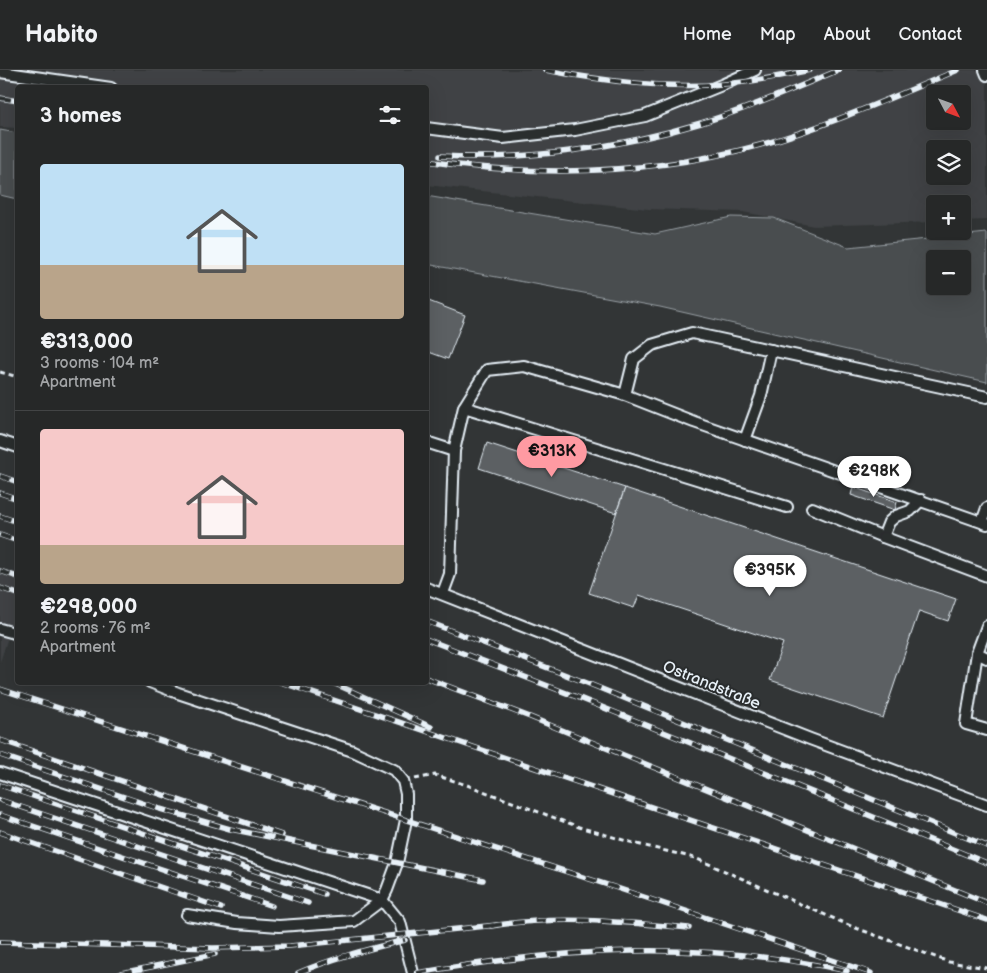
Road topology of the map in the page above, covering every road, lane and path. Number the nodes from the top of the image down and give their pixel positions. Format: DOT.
graph roads {
  1 [pos="754,70"];
  2 [pos="985,70"];
  3 [pos="0,72"];
  4 [pos="987,75"];
  5 [pos="90,85"];
  6 [pos="429,128"];
  7 [pos="771,350"];
  8 [pos="0,372"];
  9 [pos="15,376"];
  10 [pos="625,395"];
  11 [pos="987,397"];
  12 [pos="464,407"];
  13 [pos="745,440"];
  14 [pos="0,441"];
  15 [pos="429,443"];
  16 [pos="15,446"];
  17 [pos="454,451"];
  18 [pos="921,500"];
  19 [pos="787,507"];
  20 [pos="812,508"];
  21 [pos="987,508"];
  22 [pos="985,523"];
  23 [pos="883,537"];
  24 [pos="987,576"];
  25 [pos="429,589"];
  26 [pos="443,593"];
  27 [pos="987,626"];
  28 [pos="0,629"];
  29 [pos="15,633"];
  30 [pos="977,653"];
  31 [pos="987,658"];
  32 [pos="158,685"];
  33 [pos="987,730"];
  34 [pos="0,773"];
  35 [pos="403,780"];
  36 [pos="987,805"];
  37 [pos="382,900"];
  38 [pos="187,915"];
  39 [pos="987,968"];
  40 [pos="413,973"];
  1 -- 6 [label="lane"];
  2 -- 4 [label="lane"];
  3 -- 5 [label="lane"];
  7 -- 10 [label="lane"];
  7 -- 11 [label="lane"];
  7 -- 13 [label="lane"];
  8 -- 9 [label="path"];
  10 -- 12 [label="lane"];
  10 -- 13 [label="lane"];
  12 -- 17 [label="lane"];
  12 -- 19 [label="lane"];
  13 -- 18 [label="lane"];
  14 -- 16 [label="lane"];
  15 -- 17 [label="lane"];
  17 -- 26 [label="lane"];
  18 -- 22 [label="lane"];
  18 -- 23 [label="lane"];
  20 -- 23 [label="lane"];
  21 -- 22 [label="lane"];
  23 -- 24 [label="lane"];
  25 -- 26 [label="lane, Ostrandstraße"];
  26 -- 36 [label="lane, Ostrandstraße"];
  27 -- 30 [label="lane"];
  28 -- 29 [label="lane"];
  30 -- 31 [label="lane"];
  30 -- 33 [label="lane"];
  32 -- 35 [label="lane"];
  34 -- 37 [label="lane"];
  35 -- 37 [label="lane"];
  35 -- 39 [label="path"];
  37 -- 38 [label="lane"];
  37 -- 40 [label="lane"];
}
